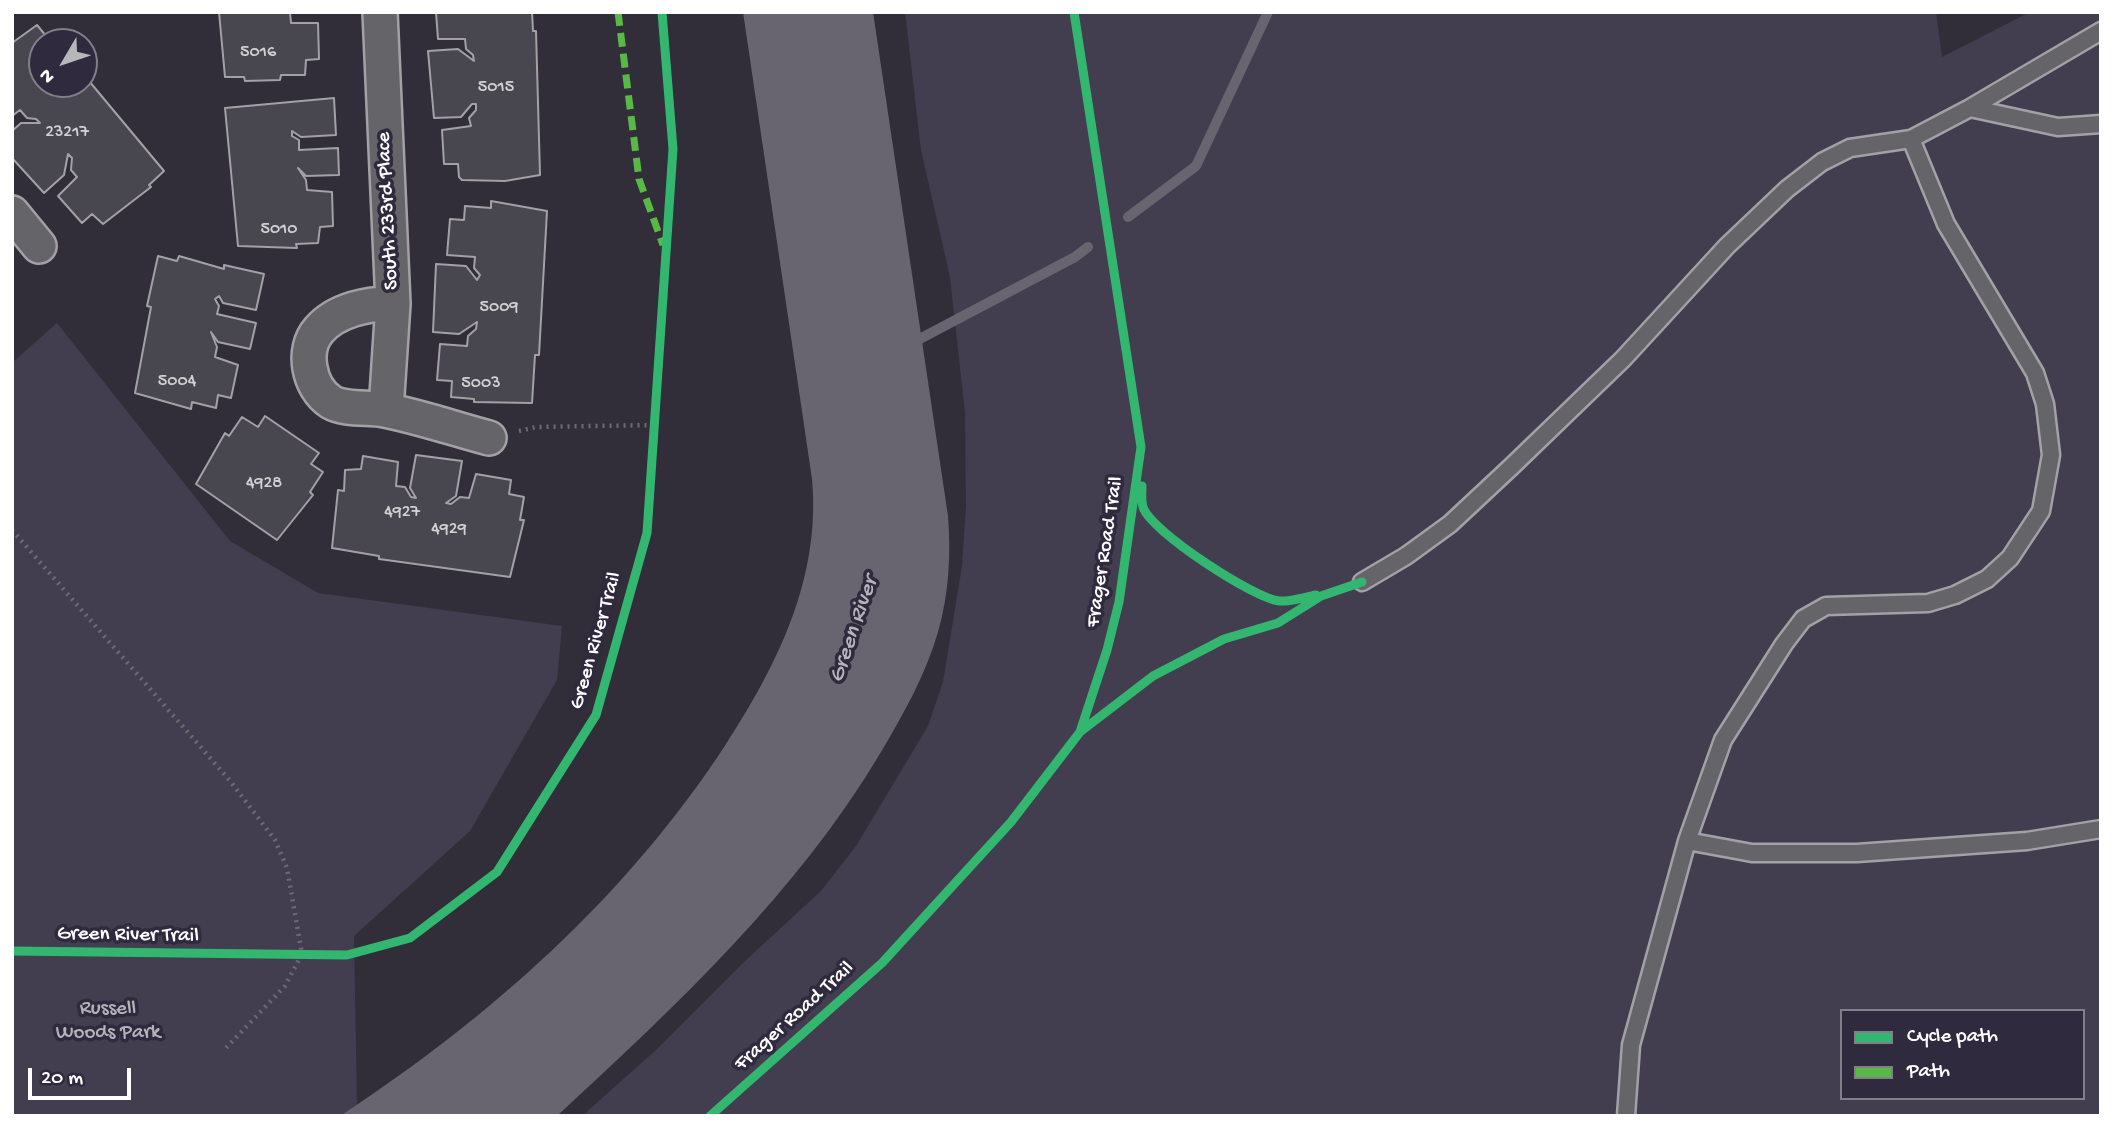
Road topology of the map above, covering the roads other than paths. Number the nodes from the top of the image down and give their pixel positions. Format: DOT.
graph roads {
  1 [pos="380,12"];
  2 [pos="2101,31"];
  3 [pos="1969,108"];
  4 [pos="2101,124"];
  5 [pos="1911,139"];
  6 [pos="12,213"];
  7 [pos="39,246"];
  8 [pos="393,304"];
  9 [pos="386,410"];
  10 [pos="489,438"];
  11 [pos="1362,582"];
  12 [pos="2101,829"];
  13 [pos="1687,841"];
  14 [pos="1626,1116"];
  1 -- 8 [label="street, South 233rd Place"];
  2 -- 3 [label="lane"];
  3 -- 4 [label="lane"];
  3 -- 5 [label="lane"];
  5 -- 11 [label="lane"];
  5 -- 13 [label="lane"];
  6 -- 7 [label="street"];
  8 -- 9 [label="street, South 233rd Place"];
  8 -- 9 [label="street"];
  9 -- 10 [label="street"];
  12 -- 13 [label="lane"];
  13 -- 14 [label="lane"];
}
